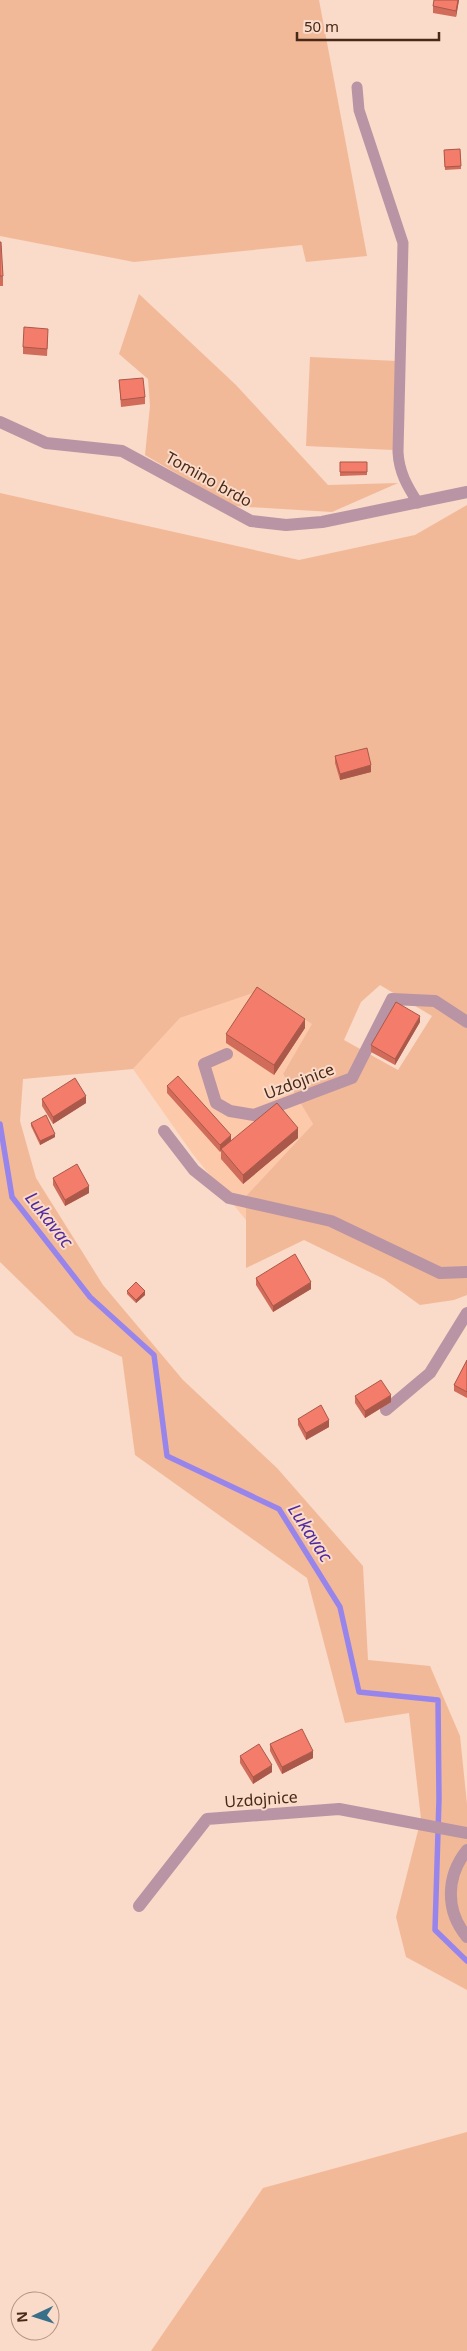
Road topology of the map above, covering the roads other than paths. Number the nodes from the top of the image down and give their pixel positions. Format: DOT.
graph roads {
  1 [pos="357,87"];
  2 [pos="0,422"];
  3 [pos="467,492"];
  4 [pos="418,503"];
  5 [pos="467,1022"];
  6 [pos="227,1054"];
  7 [pos="164,1131"];
  8 [pos="467,1272"];
  9 [pos="467,1313"];
  10 [pos="386,1410"];
  11 [pos="467,1833"];
  12 [pos="467,1850"];
  13 [pos="139,1906"];
  14 [pos="467,1936"];
  1 -- 4 [label="lane"];
  2 -- 4 [label="street, Tomino brdo"];
  3 -- 4 [label="street, Tomino brdo"];
  5 -- 6 [label="street, Uzdojnice"];
  7 -- 8 [label="street"];
  9 -- 10 [label="street"];
  11 -- 13 [label="street, Uzdojnice"];
  12 -- 14 [label="street"];
}
